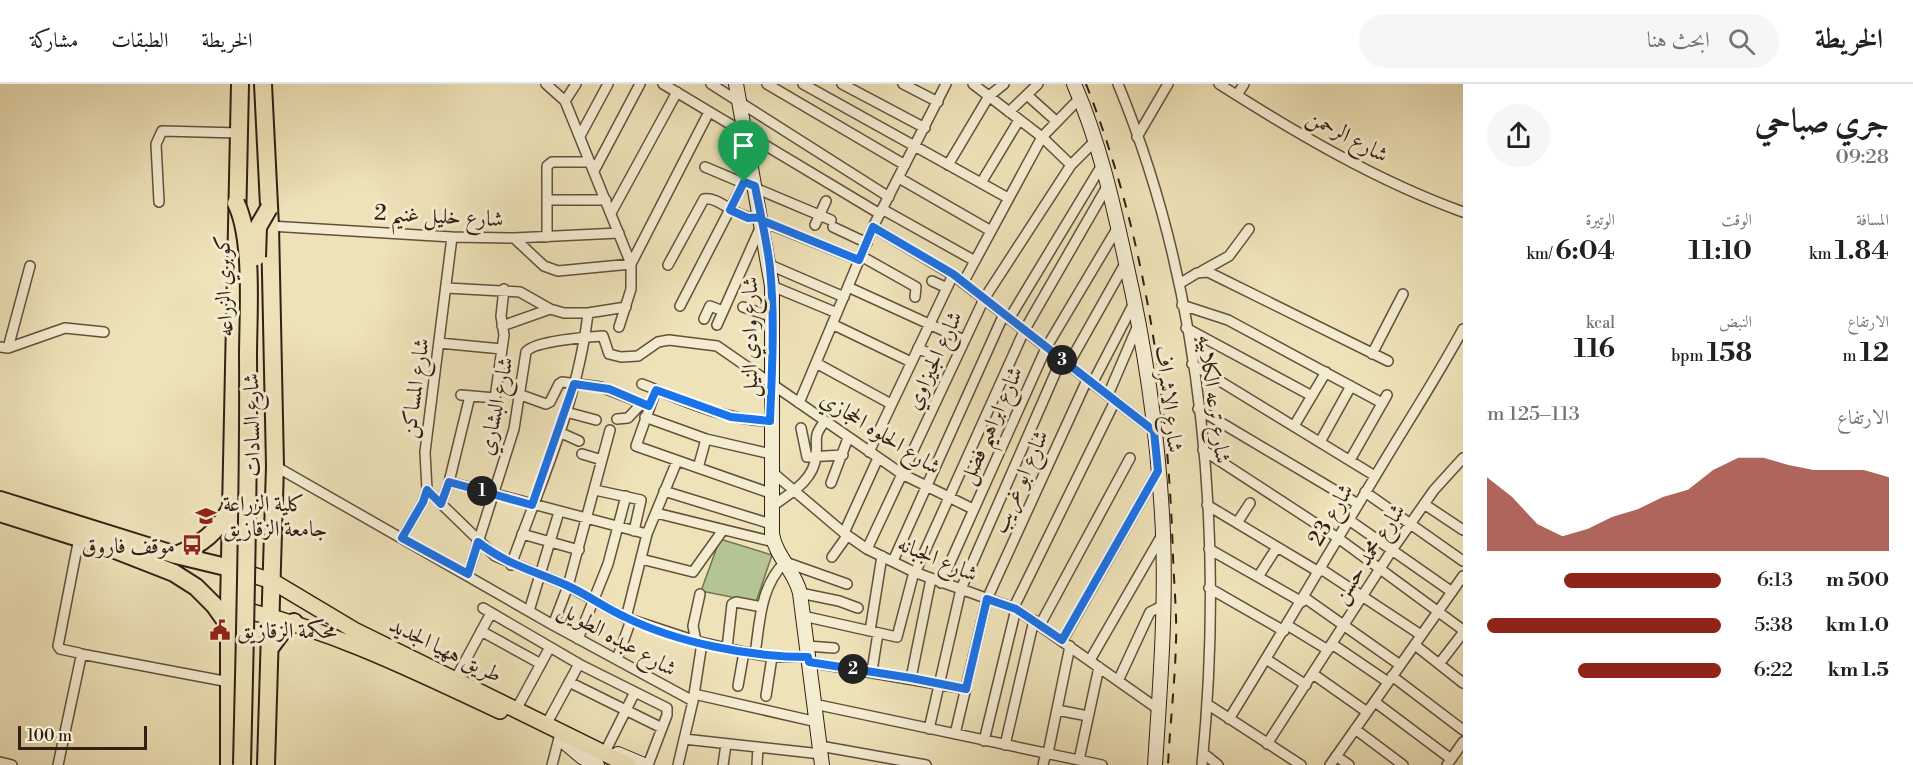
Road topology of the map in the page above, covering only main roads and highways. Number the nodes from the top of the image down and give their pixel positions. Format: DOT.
graph roads {
  1 [pos="240,84"];
  2 [pos="263,84"];
  3 [pos="236,203"];
  4 [pos="269,208"];
  5 [pos="0,500"];
  6 [pos="233,505"];
  7 [pos="0,513"];
  8 [pos="176,555"];
  9 [pos="192,560"];
  10 [pos="230,568"];
  11 [pos="186,581"];
  12 [pos="272,581"];
  13 [pos="229,606"];
  14 [pos="271,616"];
  15 [pos="294,622"];
  16 [pos="229,626"];
  17 [pos="270,648"];
  18 [pos="562,737"];
  19 [pos="600,755"];
  20 [pos="229,765"];
  21 [pos="243,765"];
  22 [pos="253,765"];
  23 [pos="266,765"];
  24 [pos="613,765"];
  25 [pos="628,765"];
  1 -- 3 [label="highway, شارع السادات"];
  2 -- 4 [label="highway, شارع السادات"];
  3 -- 6 [label="highway, شارع السادات"];
  3 -- 21 [label="highway, كوبري الزراعه, bridge"];
  4 -- 12 [label="highway, شارع السادات"];
  4 -- 22 [label="highway, كوبري الزراعه, bridge"];
  5 -- 8 [label="highway"];
  6 -- 8 [label="highway"];
  6 -- 10 [label="highway, شارع السادات"];
  7 -- 11 [label="highway"];
  8 -- 9 [label="highway"];
  9 -- 10 [label="highway"];
  9 -- 11 [label="highway"];
  10 -- 12 [label="main road, طريق ههيا الجديد"];
  10 -- 13 [label="highway, شارع السادات"];
  11 -- 16 [label="highway"];
  12 -- 14 [label="highway, شارع السادات"];
  12 -- 18 [label="main road, طريق ههيا الجديد"];
  13 -- 14 [label="main road, طريق ههيا الجديد"];
  13 -- 16 [label="highway, شارع السادات"];
  14 -- 15 [label="main road, طريق ههيا الجديد"];
  14 -- 17 [label="highway, شارع السادات"];
  15 -- 17 [label="highway"];
  15 -- 18 [label="main road, طريق ههيا الجديد"];
  16 -- 20 [label="highway, شارع السادات"];
  17 -- 23 [label="highway, شارع السادات"];
  18 -- 19 [label="main road"];
  19 -- 24 [label="main road"];
  19 -- 25 [label="main road"];
}
